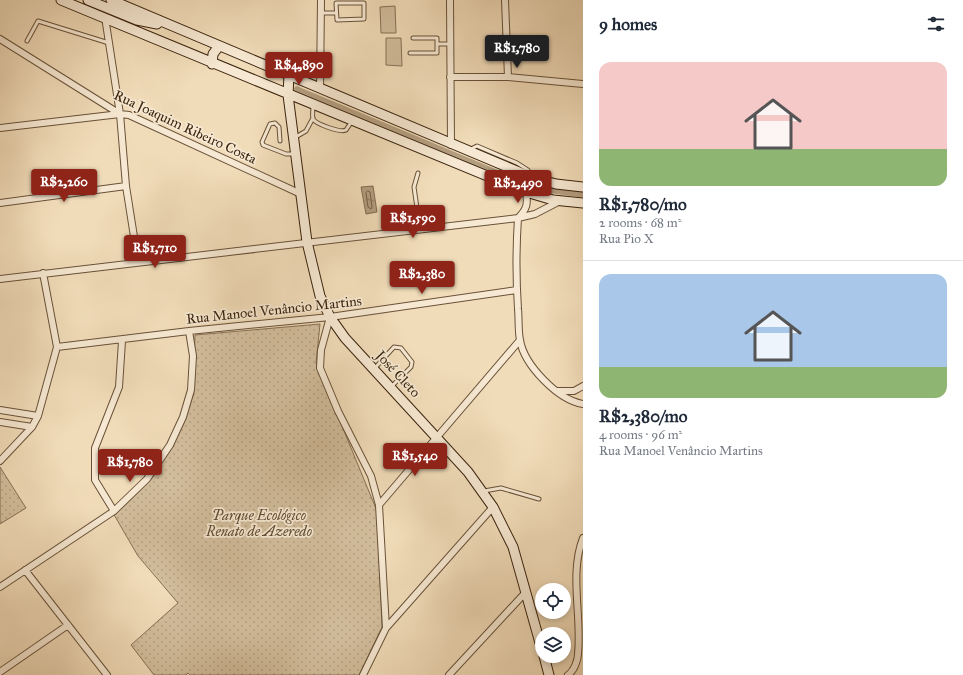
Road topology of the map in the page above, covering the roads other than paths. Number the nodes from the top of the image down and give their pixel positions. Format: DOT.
graph roads {
  1 [pos="60,0"];
  2 [pos="88,0"];
  3 [pos="111,0"];
  4 [pos="321,0"];
  5 [pos="450,0"];
  6 [pos="505,0"];
  7 [pos="336,12"];
  8 [pos="321,13"];
  9 [pos="105,17"];
  10 [pos="176,28"];
  11 [pos="413,38"];
  12 [pos="0,39"];
  13 [pos="28,41"];
  14 [pos="109,43"];
  15 [pos="437,44"];
  16 [pos="450,44"];
  17 [pos="219,46"];
  18 [pos="410,53"];
  19 [pos="212,64"];
  20 [pos="290,75"];
  21 [pos="450,77"];
  22 [pos="508,77"];
  23 [pos="583,84"];
  24 [pos="320,89"];
  25 [pos="288,96"];
  26 [pos="313,106"];
  27 [pos="120,114"];
  28 [pos="313,118"];
  29 [pos="352,121"];
  30 [pos="0,128"];
  31 [pos="294,138"];
  32 [pos="280,141"];
  33 [pos="451,145"];
  34 [pos="296,155"];
  35 [pos="418,173"];
  36 [pos="126,186"];
  37 [pos="583,187"];
  38 [pos="526,192"];
  39 [pos="301,194"];
  40 [pos="560,201"];
  41 [pos="0,203"];
  42 [pos="583,203"];
  43 [pos="518,218"];
  44 [pos="420,229"];
  45 [pos="307,242"];
  46 [pos="138,262"];
  47 [pos="43,273"];
  48 [pos="0,278"];
  49 [pos="517,290"];
  50 [pos="330,317"];
  51 [pos="189,331"];
  52 [pos="520,340"];
  53 [pos="122,341"];
  54 [pos="57,347"];
  55 [pos="374,369"];
  56 [pos="583,386"];
  57 [pos="391,387"];
  58 [pos="556,391"];
  59 [pos="583,404"];
  60 [pos="0,410"];
  61 [pos="38,416"];
  62 [pos="0,422"];
  63 [pos="32,427"];
  64 [pos="438,437"];
  65 [pos="0,461"];
  66 [pos="482,492"];
  67 [pos="538,499"];
  68 [pos="379,505"];
  69 [pos="493,508"];
  70 [pos="114,511"];
  71 [pos="583,538"];
  72 [pos="25,570"];
  73 [pos="0,587"];
  74 [pos="580,589"];
  75 [pos="525,593"];
  76 [pos="68,625"];
  77 [pos="535,627"];
  78 [pos="386,628"];
  79 [pos="546,663"];
  80 [pos="0,672"];
  81 [pos="572,674"];
  82 [pos="107,675"];
  83 [pos="363,675"];
  84 [pos="449,675"];
  85 [pos="549,675"];
  1 -- 9 [label="main road"];
  2 -- 10 [label="main road"];
  3 -- 10 [label="main road"];
  4 -- 8 [label="street"];
  5 -- 16 [label="street"];
  6 -- 22 [label="street"];
  7 -- 7 [label="lane"];
  7 -- 8 [label="lane"];
  8 -- 24 [label="street"];
  9 -- 14 [label="street"];
  9 -- 19 [label="main road"];
  10 -- 17 [label="main road"];
  11 -- 15 [label="lane"];
  12 -- 27 [label="street, Rua Joaquim Ribeiro Costa"];
  13 -- 14 [label="lane"];
  14 -- 27 [label="street"];
  15 -- 16 [label="lane"];
  15 -- 18 [label="lane"];
  16 -- 21 [label="street"];
  17 -- 19 [label="main road"];
  17 -- 20 [label="main road"];
  19 -- 25 [label="main road"];
  20 -- 24 [label="main road"];
  20 -- 25 [label="main road, José Cleto"];
  21 -- 22 [label="street"];
  21 -- 33 [label="street"];
  22 -- 23 [label="street"];
  24 -- 33 [label="main road"];
  25 -- 26 [label="main road"];
  25 -- 31 [label="main road, José Cleto"];
  26 -- 28 [label="lane"];
  26 -- 29 [label="main road"];
  27 -- 30 [label="street"];
  27 -- 36 [label="street"];
  27 -- 39 [label="street, Rua Joaquim Ribeiro Costa"];
  28 -- 29 [label="lane"];
  28 -- 31 [label="lane"];
  29 -- 38 [label="main road"];
  31 -- 34 [label="main road, José Cleto"];
  32 -- 34 [label="lane"];
  33 -- 37 [label="main road"];
  34 -- 39 [label="main road, José Cleto"];
  35 -- 44 [label="lane"];
  36 -- 41 [label="street"];
  36 -- 46 [label="street"];
  38 -- 40 [label="main road"];
  38 -- 43 [label="street"];
  39 -- 45 [label="main road, José Cleto"];
  40 -- 42 [label="main road"];
  40 -- 43 [label="street"];
  43 -- 44 [label="street"];
  43 -- 49 [label="street"];
  44 -- 45 [label="street"];
  45 -- 46 [label="street"];
  45 -- 50 [label="main road, José Cleto"];
  46 -- 47 [label="street"];
  47 -- 48 [label="street"];
  47 -- 54 [label="street"];
  49 -- 50 [label="street, Rua Manoel Venâncio Martins"];
  49 -- 52 [label="street"];
  50 -- 51 [label="street, Rua Manoel Venâncio Martins"];
  50 -- 55 [label="main road, José Cleto"];
  50 -- 68 [label="street"];
  51 -- 53 [label="street, Rua Manoel Venâncio Martins"];
  51 -- 70 [label="street"];
  52 -- 58 [label="street"];
  52 -- 64 [label="street"];
  53 -- 54 [label="street, Rua Manoel Venâncio Martins"];
  53 -- 70 [label="street"];
  54 -- 61 [label="street"];
  55 -- 57 [label="main road, José Cleto"];
  55 -- 57 [label="lane"];
  56 -- 58 [label="street"];
  57 -- 64 [label="main road, José Cleto"];
  58 -- 59 [label="street"];
  60 -- 61 [label="street"];
  61 -- 63 [label="street"];
  62 -- 63 [label="street"];
  63 -- 65 [label="street"];
  64 -- 66 [label="main road, José Cleto"];
  64 -- 68 [label="street"];
  66 -- 67 [label="lane"];
  66 -- 69 [label="main road, José Cleto"];
  68 -- 78 [label="street"];
  69 -- 75 [label="main road, José Cleto"];
  69 -- 78 [label="street"];
  70 -- 72 [label="street"];
  71 -- 74 [label="street"];
  72 -- 73 [label="street"];
  72 -- 76 [label="street"];
  74 -- 81 [label="street"];
  75 -- 77 [label="main road, José Cleto"];
  75 -- 84 [label="street"];
  76 -- 80 [label="street"];
  76 -- 82 [label="street"];
  78 -- 83 [label="street"];
  79 -- 85 [label="main road"];
}
